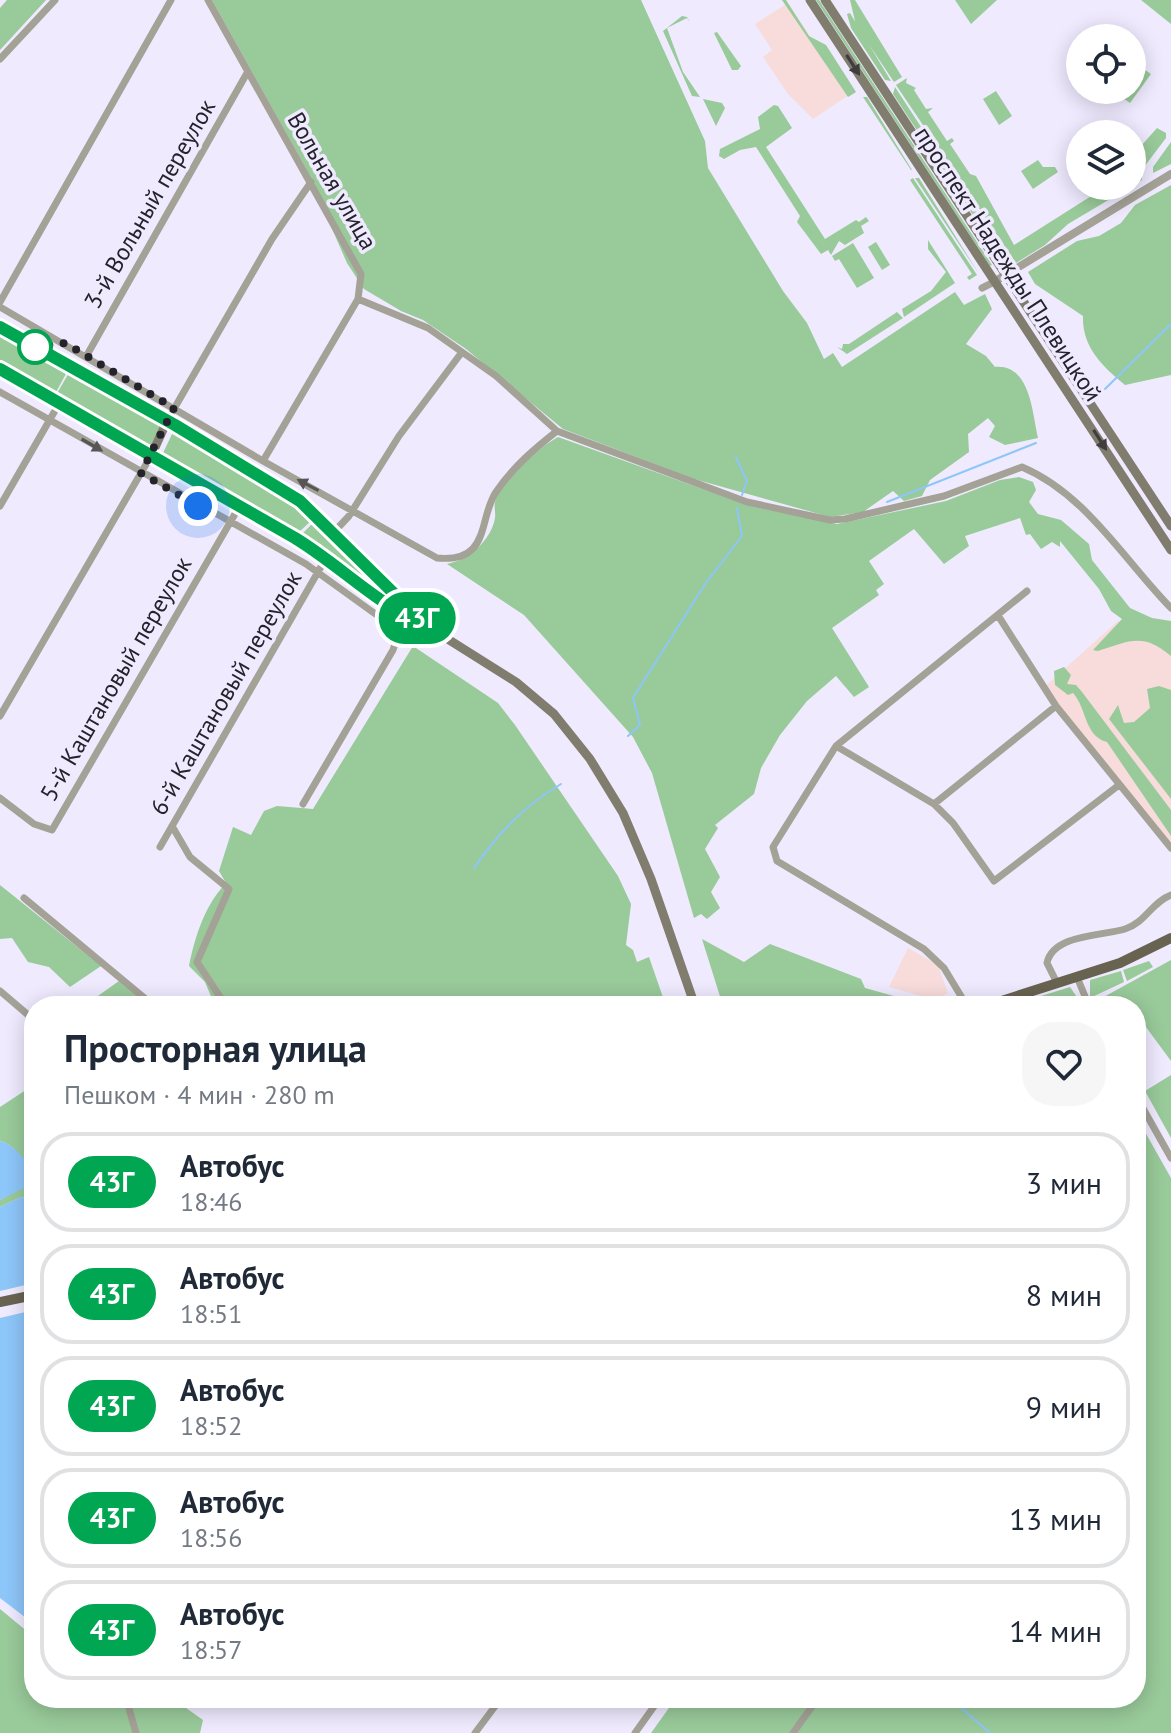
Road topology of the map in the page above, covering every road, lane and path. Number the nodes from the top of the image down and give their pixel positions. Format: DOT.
graph roads {
  1 [pos="55,0"];
  2 [pos="171,0"];
  3 [pos="208,0"];
  4 [pos="810,0"];
  5 [pos="825,0"];
  6 [pos="0,59"];
  7 [pos="247,73"];
  8 [pos="1171,174"];
  9 [pos="311,182"];
  10 [pos="1005,275"];
  11 [pos="994,282"];
  12 [pos="982,288"];
  13 [pos="358,299"];
  14 [pos="0,304"];
  15 [pos="0,327"];
  16 [pos="462,352"];
  17 [pos="87,355"];
  18 [pos="0,369"];
  19 [pos="0,392"];
  20 [pos="60,402"];
  21 [pos="174,408"];
  22 [pos="49,420"];
  23 [pos="167,421"];
  24 [pos="557,431"];
  25 [pos="152,454"];
  26 [pos="263,461"];
  27 [pos="141,473"];
  28 [pos="0,506"];
  29 [pos="239,507"];
  30 [pos="353,510"];
  31 [pos="1170,522"];
  32 [pos="229,523"];
  33 [pos="334,532"];
  34 [pos="1171,550"];
  35 [pos="326,558"];
  36 [pos="318,572"];
  37 [pos="1027,591"];
  38 [pos="394,596"];
  39 [pos="387,607"];
  40 [pos="1171,608"];
  41 [pos="999,617"];
  42 [pos="427,626"];
  43 [pos="1056,706"];
  44 [pos="0,716"];
  45 [pos="836,746"];
  46 [pos="1119,785"];
  47 [pos="0,798"];
  48 [pos="303,804"];
  49 [pos="934,804"];
  50 [pos="172,826"];
  51 [pos="160,847"];
  52 [pos="1171,848"];
  53 [pos="1171,895"];
  54 [pos="24,898"];
  55 [pos="1171,938"];
  56 [pos="1077,977"];
  57 [pos="1057,983"];
  58 [pos="0,991"];
  59 [pos="142,996"];
  60 [pos="219,996"];
  61 [pos="691,996"];
  62 [pos="961,996"];
  63 [pos="1017,996"];
  64 [pos="1085,996"];
  65 [pos="24,1011"];
  66 [pos="1146,1114"];
  67 [pos="1171,1158"];
  68 [pos="24,1297"];
  69 [pos="0,1302"];
  70 [pos="129,1708"];
  71 [pos="494,1708"];
  72 [pos="653,1708"];
  73 [pos="811,1708"];
  74 [pos="136,1733"];
  75 [pos="475,1733"];
  76 [pos="635,1733"];
  77 [pos="793,1733"];
  1 -- 6 [label="street"];
  2 -- 14 [label="street"];
  3 -- 7 [label="street, Вольная улица"];
  4 -- 11 [label="main road, проспект Надежды Плевицкой, one-way"];
  5 -- 10 [label="main road, проспект Надежды Плевицкой"];
  7 -- 9 [label="street, Вольная улица"];
  7 -- 17 [label="street, 3-й Вольный переулок"];
  8 -- 10 [label="street"];
  9 -- 13 [label="street, Вольная улица"];
  9 -- 21 [label="street"];
  10 -- 11 [label="street"];
  10 -- 31 [label="main road, проспект Надежды Плевицкой"];
  11 -- 12 [label="street"];
  11 -- 34 [label="main road, проспект Надежды Плевицкой, one-way"];
  13 -- 16 [label="street"];
  13 -- 26 [label="street"];
  14 -- 17 [label="street"];
  15 -- 23 [label="main road"];
  16 -- 24 [label="street"];
  16 -- 30 [label="street"];
  17 -- 21 [label="street"];
  18 -- 20 [label="main road"];
  19 -- 22 [label="street"];
  20 -- 22 [label="street"];
  20 -- 25 [label="main road"];
  21 -- 23 [label="street"];
  21 -- 26 [label="street"];
  22 -- 27 [label="street, one-way"];
  22 -- 28 [label="street"];
  23 -- 25 [label="main road"];
  23 -- 33 [label="main road"];
  24 -- 30 [label="street"];
  24 -- 40 [label="street"];
  25 -- 27 [label="street"];
  25 -- 29 [label="main road"];
  30 -- 26 [label="street, one-way"];
  27 -- 32 [label="street"];
  27 -- 44 [label="street"];
  29 -- 32 [label="street, 5-й Каштановый переулок"];
  29 -- 35 [label="main road"];
  30 -- 33 [label="street"];
  32 -- 36 [label="street"];
  32 -- 47 [label="street, 5-й Каштановый переулок"];
  33 -- 38 [label="main road"];
  35 -- 36 [label="street, 6-й Каштановый переулок"];
  35 -- 39 [label="main road"];
  36 -- 48 [label="street"];
  36 -- 50 [label="street, 6-й Каштановый переулок"];
  37 -- 41 [label="street"];
  38 -- 39 [label="main road"];
  38 -- 42 [label="main road"];
  39 -- 42 [label="main road"];
  41 -- 43 [label="street"];
  41 -- 45 [label="street"];
  42 -- 61 [label="main road"];
  43 -- 46 [label="street"];
  43 -- 49 [label="street"];
  45 -- 49 [label="street"];
  45 -- 62 [label="street"];
  46 -- 49 [label="street"];
  46 -- 52 [label="street"];
  50 -- 51 [label="street, 6-й Каштановый переулок"];
  50 -- 60 [label="street"];
  53 -- 57 [label="street"];
  54 -- 59 [label="street"];
  55 -- 56 [label="main road"];
  56 -- 57 [label="main road"];
  56 -- 64 [label="street"];
  57 -- 63 [label="main road"];
  58 -- 65 [label="street"];
  66 -- 67 [label="street"];
  68 -- 69 [label="main road"];
  70 -- 74 [label="street"];
  71 -- 75 [label="street"];
  72 -- 76 [label="street"];
  73 -- 77 [label="street"];
}
